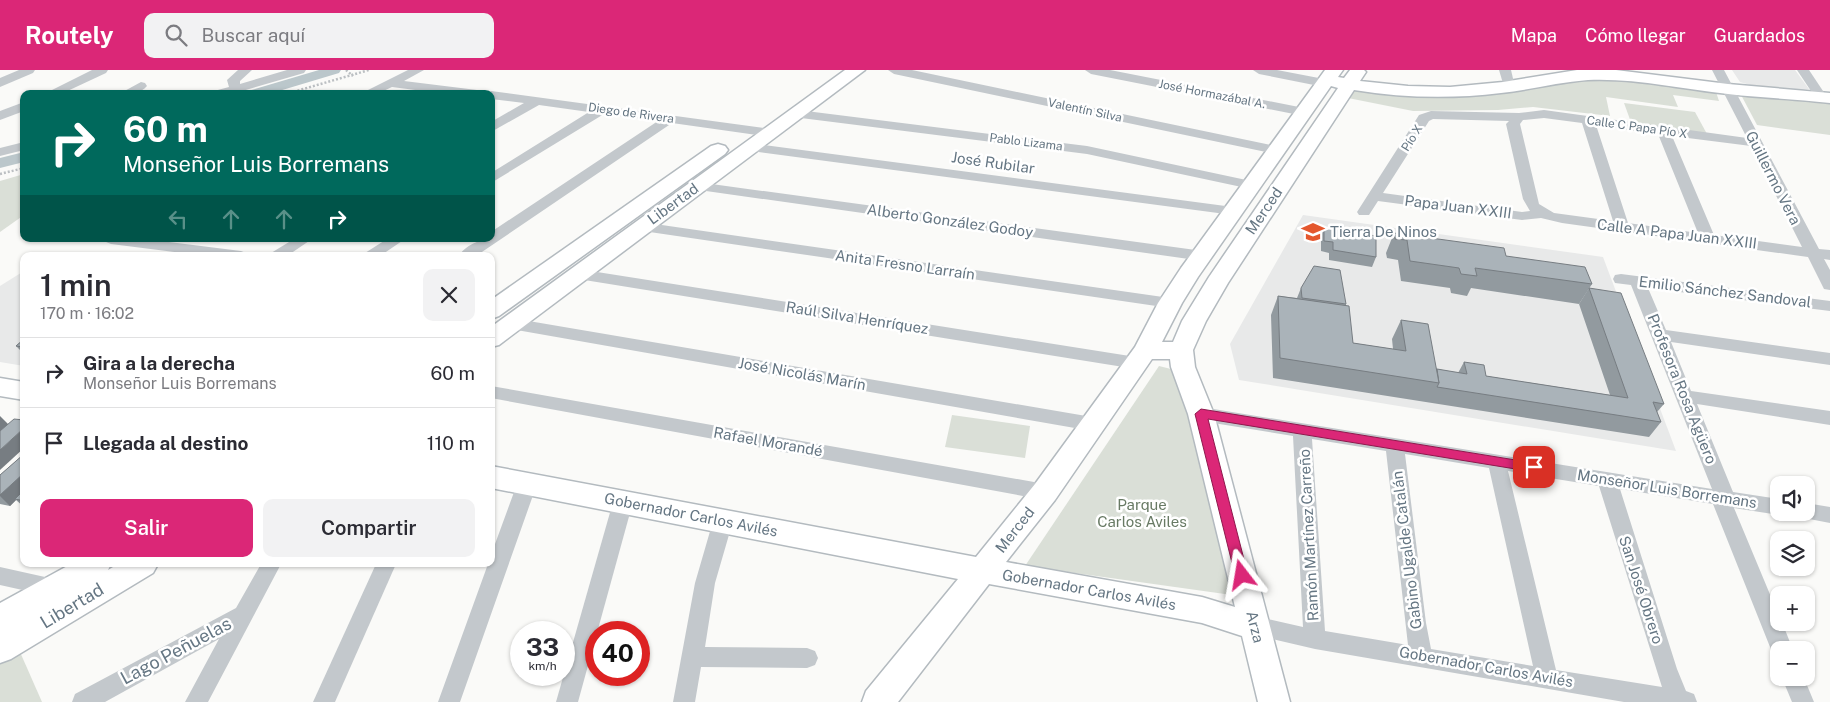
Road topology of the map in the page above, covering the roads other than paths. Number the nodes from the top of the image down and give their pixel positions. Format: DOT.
graph roads {
  1 [pos="29,70"];
  2 [pos="102,70"];
  3 [pos="246,70"];
  4 [pos="300,70"];
  5 [pos="418,70"];
  6 [pos="830,70"];
  7 [pos="856,70"];
  8 [pos="894,70"];
  9 [pos="1090,70"];
  10 [pos="1259,70"];
  11 [pos="1718,70"];
  12 [pos="1804,70"];
  13 [pos="1572,73"];
  14 [pos="1640,74"];
  15 [pos="1338,77"];
  16 [pos="1507,78"];
  17 [pos="0,83"];
  18 [pos="392,83"];
  19 [pos="141,86"];
  20 [pos="236,89"];
  21 [pos="1728,89"];
  22 [pos="59,90"];
  23 [pos="133,90"];
  24 [pos="232,90"];
  25 [pos="375,90"];
  26 [pos="446,90"];
  27 [pos="495,96"];
  28 [pos="1826,97"];
  29 [pos="536,101"];
  30 [pos="20,108"];
  31 [pos="603,109"];
  32 [pos="1304,112"];
  33 [pos="798,114"];
  34 [pos="0,116"];
  35 [pos="1518,117"];
  36 [pos="670,119"];
  37 [pos="1588,120"];
  38 [pos="495,126"];
  39 [pos="1663,130"];
  40 [pos="748,139"];
  41 [pos="1755,143"];
  42 [pos="20,147"];
  43 [pos="1276,150"];
  44 [pos="0,152"];
  45 [pos="495,176"];
  46 [pos="1251,185"];
  47 [pos="697,186"];
  48 [pos="1374,196"];
  49 [pos="1233,212"];
  50 [pos="1364,212"];
  51 [pos="1542,214"];
  52 [pos="641,227"];
  53 [pos="1622,227"];
  54 [pos="495,237"];
  55 [pos="1708,238"];
  56 [pos="134,242"];
  57 [pos="299,242"];
  58 [pos="392,242"];
  59 [pos="487,242"];
  60 [pos="210,252"];
  61 [pos="283,252"];
  62 [pos="376,252"];
  63 [pos="472,252"];
  64 [pos="1812,252"];
  65 [pos="1830,254"];
  66 [pos="1203,256"];
  67 [pos="578,274"];
  68 [pos="1629,280"];
  69 [pos="1830,285"];
  70 [pos="1170,304"];
  71 [pos="495,305"];
  72 [pos="495,306"];
  73 [pos="1830,306"];
  74 [pos="530,310"];
  75 [pos="511,324"];
  76 [pos="1660,335"];
  77 [pos="495,336"];
  78 [pos="1181,350"];
  79 [pos="1140,357"];
  80 [pos="1830,359"];
  81 [pos="0,387"];
  82 [pos="20,390"];
  83 [pos="495,393"];
  84 [pos="1685,396"];
  85 [pos="1201,414"];
  86 [pos="1830,418"];
  87 [pos="1092,424"];
  88 [pos="1302,431"];
  89 [pos="1395,445"];
  90 [pos="1498,462"];
  91 [pos="495,478"];
  92 [pos="1607,479"];
  93 [pos="527,484"];
  94 [pos="1045,492"];
  95 [pos="1725,498"];
  96 [pos="623,502"];
  97 [pos="1770,506"];
  98 [pos="1815,512"];
  99 [pos="1830,515"];
  100 [pos="723,521"];
  101 [pos="91,567"];
  102 [pos="138,567"];
  103 [pos="269,567"];
  104 [pos="385,567"];
  105 [pos="984,571"];
  106 [pos="0,576"];
  107 [pos="54,588"];
  108 [pos="243,615"];
  109 [pos="0,619"];
  110 [pos="1254,626"];
  111 [pos="1315,639"];
  112 [pos="1778,641"];
  113 [pos="0,649"];
  114 [pos="1421,655"];
  115 [pos="692,657"];
  116 [pos="807,658"];
  117 [pos="1547,677"];
  118 [pos="1796,686"];
  119 [pos="882,699"];
  120 [pos="83,702"];
  121 [pos="196,702"];
  122 [pos="324,702"];
  123 [pos="449,702"];
  124 [pos="567,702"];
  125 [pos="684,702"];
  126 [pos="1274,702"];
  127 [pos="1681,702"];
  128 [pos="1803,702"];
  1 -- 17 [label="street"];
  2 -- 22 [label="street"];
  3 -- 20 [label="street"];
  4 -- 20 [label="street"];
  5 -- 18 [label="street"];
  6 -- 40 [label="street, Libertad"];
  7 -- 33 [label="street, Libertad"];
  8 -- 43 [label="street, Valentín Silva"];
  9 -- 32 [label="street, José Hormazábal A."];
  10 -- 15 [label="street"];
  11 -- 21 [label="street, Guillermo Vera"];
  12 -- 28 [label="street"];
  13 -- 14 [label="street"];
  13 -- 16 [label="street"];
  14 -- 21 [label="street"];
  15 -- 16 [label="street"];
  15 -- 32 [label="street, Merced"];
  15 -- 78 [label="street, Merced"];
  18 -- 25 [label="street"];
  18 -- 26 [label="street"];
  19 -- 23 [label="street"];
  20 -- 24 [label="street"];
  21 -- 28 [label="street"];
  21 -- 41 [label="street, Guillermo Vera"];
  27 -- 29 [label="street, Diego de Rivera"];
  29 -- 31 [label="street, Diego de Rivera"];
  29 -- 38 [label="street"];
  30 -- 34 [label="street"];
  31 -- 36 [label="street, Diego de Rivera"];
  31 -- 45 [label="street"];
  32 -- 43 [label="street, Merced"];
  33 -- 40 [label="street, Libertad"];
  33 -- 46 [label="street, Pablo Lizama"];
  35 -- 37 [label="street, Calle C Papa Pío X"];
  35 -- 48 [label="street, Pío X"];
  35 -- 51 [label="street"];
  36 -- 40 [label="street, Diego de Rivera"];
  36 -- 54 [label="street"];
  37 -- 39 [label="street, Calle C Papa Pío X"];
  37 -- 53 [label="street"];
  39 -- 41 [label="street, Calle C Papa Pío X"];
  39 -- 55 [label="street"];
  40 -- 47 [label="street, Libertad"];
  40 -- 49 [label="street, José Rubilar"];
  40 -- 71 [label="street, Libertad"];
  41 -- 64 [label="street, Guillermo Vera"];
  42 -- 44 [label="street"];
  43 -- 46 [label="street, Merced"];
  46 -- 49 [label="street, Merced"];
  47 -- 52 [label="street, Libertad"];
  47 -- 66 [label="street, Alberto González Godoy"];
  48 -- 50 [label="street, Pío X"];
  48 -- 51 [label="street, Papa Juan XXIII"];
  49 -- 66 [label="street, Merced"];
  51 -- 53 [label="street, Calle A Papa Juan XXIII"];
  52 -- 67 [label="street, Libertad"];
  52 -- 70 [label="street, Anita Fresno Larraín"];
  53 -- 55 [label="street, Calle A Papa Juan XXIII"];
  55 -- 64 [label="street, Calle A Papa Juan XXIII"];
  56 -- 60 [label="street"];
  57 -- 61 [label="street"];
  58 -- 62 [label="street"];
  59 -- 63 [label="street"];
  64 -- 65 [label="street, Calle A Papa Juan XXIII"];
  64 -- 69 [label="street, Guillermo Vera"];
  66 -- 70 [label="street, Merced"];
  67 -- 74 [label="street, Libertad"];
  67 -- 79 [label="street, Raúl Silva Henríquez"];
  68 -- 73 [label="street, Emilio Sánchez Sandoval"];
  68 -- 76 [label="street, Profesora Rosa Agüero"];
  70 -- 79 [label="street, Merced"];
  72 -- 74 [label="street"];
  74 -- 75 [label="street, Libertad"];
  75 -- 77 [label="street, Libertad"];
  75 -- 87 [label="street, José Nicolás Marín"];
  76 -- 80 [label="street"];
  76 -- 84 [label="street, Profesora Rosa Agüero"];
  78 -- 79 [label="street"];
  78 -- 85 [label="street, Arza"];
  79 -- 87 [label="street, Merced"];
  81 -- 82 [label="street"];
  83 -- 94 [label="street, Rafael Morandé"];
  84 -- 86 [label="street"];
  84 -- 95 [label="street, Profesora Rosa Agüero"];
  85 -- 88 [label="street, Monseñor Luis Borremans"];
  85 -- 110 [label="street, Arza"];
  87 -- 94 [label="street, Merced"];
  88 -- 89 [label="street, Monseñor Luis Borremans"];
  88 -- 111 [label="street, Ramón Martínez Carreño"];
  89 -- 90 [label="street, Monseñor Luis Borremans"];
  89 -- 114 [label="street, Gabino Ugalde Catalán"];
  90 -- 92 [label="street, Monseñor Luis Borremans"];
  90 -- 117 [label="street"];
  91 -- 93 [label="street, Gobernador Carlos Avilés"];
  92 -- 95 [label="street, Monseñor Luis Borremans"];
  92 -- 127 [label="street, San José Obrero"];
  93 -- 96 [label="street, Gobernador Carlos Avilés"];
  93 -- 123 [label="street"];
  94 -- 105 [label="street, Merced"];
  95 -- 97 [label="street, Monseñor Luis Borremans"];
  95 -- 112 [label="street, Profesora Rosa Agüero"];
  96 -- 100 [label="street, Gobernador Carlos Avilés"];
  96 -- 124 [label="street"];
  98 -- 99 [label="street"];
  100 -- 105 [label="street, Gobernador Carlos Avilés"];
  100 -- 115 [label="street"];
  101 -- 107 [label="street, Libertad"];
  102 -- 113 [label="street, Libertad"];
  103 -- 108 [label="street"];
  104 -- 122 [label="street"];
  105 -- 110 [label="street, Gobernador Carlos Avilés"];
  105 -- 119 [label="street, Merced"];
  106 -- 107 [label="street"];
  107 -- 109 [label="street, Libertad"];
  108 -- 120 [label="street, Lago Peñuelas"];
  108 -- 121 [label="street"];
  110 -- 111 [label="street, Gobernador Carlos Avilés"];
  110 -- 126 [label="street, Arza"];
  111 -- 114 [label="street, Gobernador Carlos Avilés"];
  114 -- 117 [label="street, Gobernador Carlos Avilés"];
  115 -- 116 [label="street"];
  115 -- 125 [label="street"];
  117 -- 127 [label="street, Gobernador Carlos Avilés"];
  118 -- 128 [label="street"];
}
